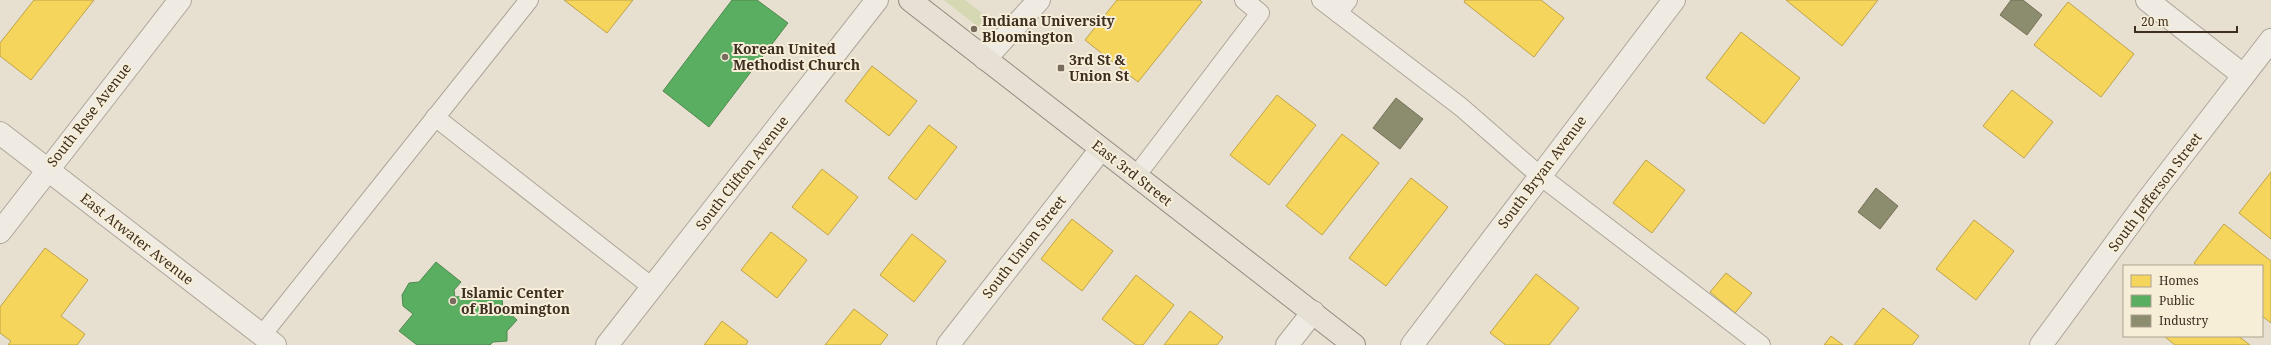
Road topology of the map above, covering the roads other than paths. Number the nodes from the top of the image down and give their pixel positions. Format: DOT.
graph roads {
  1 [pos="180,0"];
  2 [pos="529,0"];
  3 [pos="877,0"];
  4 [pos="910,0"];
  5 [pos="1039,0"];
  6 [pos="1244,0"];
  7 [pos="1321,0"];
  8 [pos="1674,0"];
  9 [pos="2147,0"];
  10 [pos="1343,6"];
  11 [pos="2271,40"];
  12 [pos="985,59"];
  13 [pos="2243,75"];
  14 [pos="435,118"];
  15 [pos="0,132"];
  16 [pos="1101,149"];
  17 [pos="47,170"];
  18 [pos="1540,175"];
  19 [pos="1136,176"];
  20 [pos="0,232"];
  21 [pos="652,287"];
  22 [pos="1312,312"];
  23 [pos="269,340"];
  24 [pos="607,345"];
  25 [pos="948,345"];
  26 [pos="1288,345"];
  27 [pos="1354,345"];
  28 [pos="1412,345"];
  29 [pos="1761,345"];
  30 [pos="2041,345"];
  1 -- 17 [label="street, South Rose Avenue"];
  2 -- 14 [label="lane"];
  3 -- 21 [label="street, South Clifton Avenue"];
  4 -- 12 [label="main road, East 3rd Street"];
  5 -- 12 [label="street"];
  6 -- 19 [label="lane"];
  7 -- 10 [label="lane"];
  8 -- 18 [label="street, South Bryan Avenue"];
  9 -- 13 [label="street"];
  10 -- 18 [label="lane"];
  11 -- 13 [label="street, South Jefferson Street"];
  12 -- 16 [label="main road, East 3rd Street"];
  13 -- 30 [label="street, South Jefferson Street"];
  14 -- 21 [label="lane"];
  14 -- 23 [label="lane"];
  15 -- 17 [label="street, East Atwater Avenue"];
  16 -- 19 [label="main road, East 3rd Street"];
  16 -- 25 [label="street, South Union Street"];
  17 -- 20 [label="street, South Rose Avenue"];
  17 -- 23 [label="street, East Atwater Avenue"];
  18 -- 28 [label="street, South Bryan Avenue"];
  18 -- 29 [label="lane"];
  19 -- 22 [label="main road, East 3rd Street"];
  21 -- 24 [label="street, South Clifton Avenue"];
  22 -- 26 [label="street"];
  22 -- 27 [label="main road, East 3rd Street"];
}
